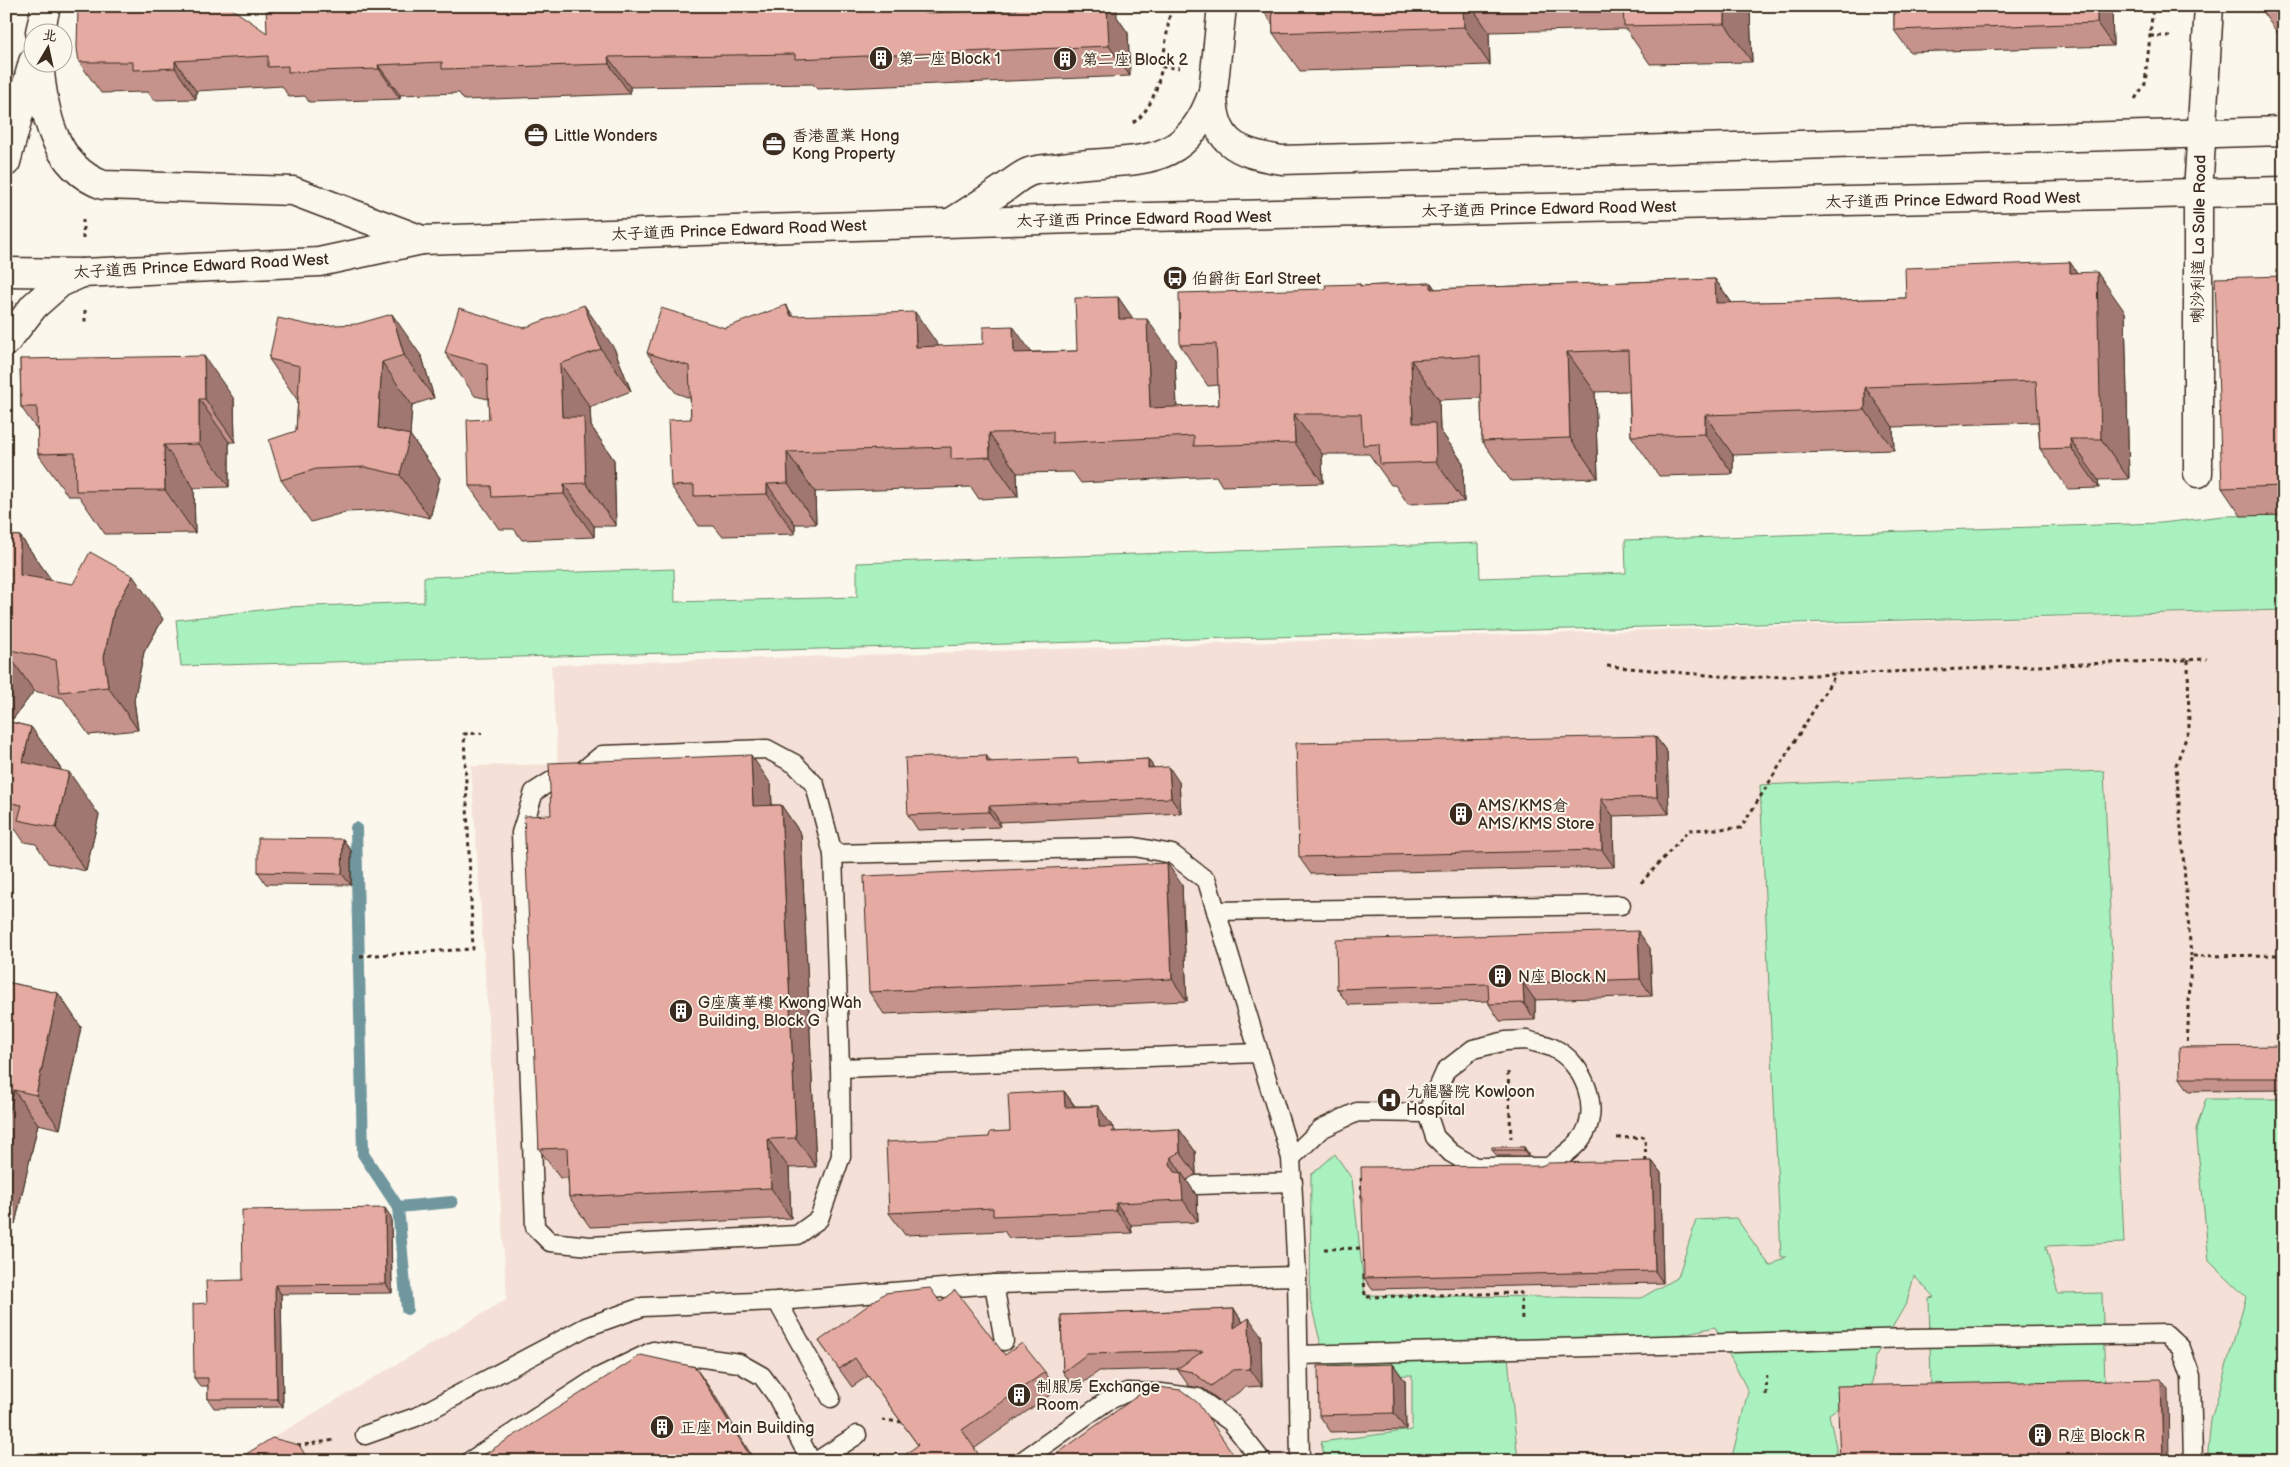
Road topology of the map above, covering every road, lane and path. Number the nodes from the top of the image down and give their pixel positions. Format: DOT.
graph roads {
  1 [pos="1171,6"];
  2 [pos="1222,6"];
  3 [pos="2153,6"];
  4 [pos="2210,6"];
  5 [pos="40,17"];
  6 [pos="2150,36"];
  7 [pos="1162,67"];
  8 [pos="29,72"];
  9 [pos="40,72"];
  10 [pos="1214,81"];
  11 [pos="1132,124"];
  12 [pos="6,125"];
  13 [pos="2284,131"];
  14 [pos="2200,134"];
  15 [pos="6,162"];
  16 [pos="2284,191"];
  17 [pos="2198,193"];
  18 [pos="83,213"];
  19 [pos="952,222"];
  20 [pos="422,240"];
  21 [pos="6,272"];
  22 [pos="82,273"];
  23 [pos="85,325"];
  24 [pos="6,342"];
  25 [pos="2198,473"];
  26 [pos="2207,659"];
  27 [pos="2188,660"];
  28 [pos="1607,666"];
  29 [pos="1836,674"];
  30 [pos="482,733"];
  31 [pos="833,854"];
  32 [pos="1621,906"];
  33 [pos="1216,911"];
  34 [pos="360,956"];
  35 [pos="2191,956"];
  36 [pos="2284,956"];
  37 [pos="1506,1041"];
  38 [pos="2187,1052"];
  39 [pos="1258,1053"];
  40 [pos="840,1068"];
  41 [pos="1427,1113"];
  42 [pos="1616,1138"];
  43 [pos="1291,1158"];
  44 [pos="1512,1167"];
  45 [pos="1646,1173"];
  46 [pos="1371,1174"];
  47 [pos="1293,1182"];
  48 [pos="1196,1185"];
  49 [pos="1362,1202"];
  50 [pos="1364,1239"];
  51 [pos="1364,1248"];
  52 [pos="1296,1250"];
  53 [pos="1364,1258"];
  54 [pos="1364,1268"];
  55 [pos="1297,1276"];
  56 [pos="994,1284"];
  57 [pos="1521,1293"];
  58 [pos="777,1301"];
  59 [pos="1004,1341"];
  60 [pos="1299,1355"];
  61 [pos="831,1398"];
  62 [pos="366,1435"];
  63 [pos="857,1435"];
  64 [pos="311,1444"];
  65 [pos="292,1447"];
  66 [pos="470,1461"];
  67 [pos="812,1461"];
  68 [pos="817,1461"];
  69 [pos="1022,1461"];
  70 [pos="1262,1461"];
  71 [pos="1300,1461"];
  72 [pos="2193,1461"];
  1 -- 7 [label="path"];
  2 -- 10 [label="main road"];
  3 -- 6 [label="path"];
  4 -- 14 [label="main road, 喇沙利道 La Salle Road"];
  5 -- 12 [label="main road"];
  7 -- 10 [label="path"];
  7 -- 11 [label="path"];
  8 -- 15 [label="main road"];
  9 -- 20 [label="main road"];
  10 -- 14 [label="main road"];
  10 -- 19 [label="main road"];
  13 -- 14 [label="main road"];
  14 -- 17 [label="main road, 喇沙利道 La Salle Road"];
  16 -- 17 [label="main road, 太子道西 Prince Edward Road West"];
  17 -- 19 [label="main road, 太子道西 Prince Edward Road West"];
  17 -- 25 [label="main road, 喇沙利道 La Salle Road"];
  18 -- 22 [label="path"];
  19 -- 20 [label="main road, 太子道西 Prince Edward Road West"];
  20 -- 22 [label="main road, 太子道西 Prince Edward Road West"];
  21 -- 22 [label="main road, 太子道西 Prince Edward Road West"];
  22 -- 23 [label="path"];
  22 -- 24 [label="main road"];
  26 -- 27 [label="path"];
  27 -- 29 [label="path"];
  27 -- 35 [label="path"];
  28 -- 29 [label="path"];
  29 -- 32 [label="path"];
  30 -- 34 [label="path"];
  31 -- 33 [label="lane"];
  31 -- 40 [label="lane"];
  31 -- 40 [label="lane"];
  32 -- 33 [label="lane"];
  33 -- 39 [label="lane"];
  35 -- 36 [label="path"];
  35 -- 38 [label="path"];
  37 -- 41 [label="lane"];
  37 -- 44 [label="path"];
  37 -- 44 [label="lane"];
  39 -- 40 [label="lane"];
  39 -- 43 [label="lane"];
  41 -- 43 [label="lane"];
  41 -- 44 [label="lane"];
  42 -- 45 [label="path"];
  43 -- 47 [label="lane"];
  46 -- 49 [label="path"];
  47 -- 48 [label="lane"];
  47 -- 52 [label="lane"];
  50 -- 51 [label="path"];
  51 -- 52 [label="path"];
  51 -- 53 [label="path"];
  52 -- 55 [label="lane"];
  54 -- 57 [label="path"];
  55 -- 56 [label="lane"];
  55 -- 60 [label="lane"];
  56 -- 58 [label="lane"];
  56 -- 59 [label="lane"];
  58 -- 61 [label="lane"];
  58 -- 62 [label="lane"];
  60 -- 71 [label="lane"];
  60 -- 72 [label="lane"];
  63 -- 68 [label="lane"];
  64 -- 65 [label="path"];
  66 -- 67 [label="lane"];
  69 -- 70 [label="lane"];
}
